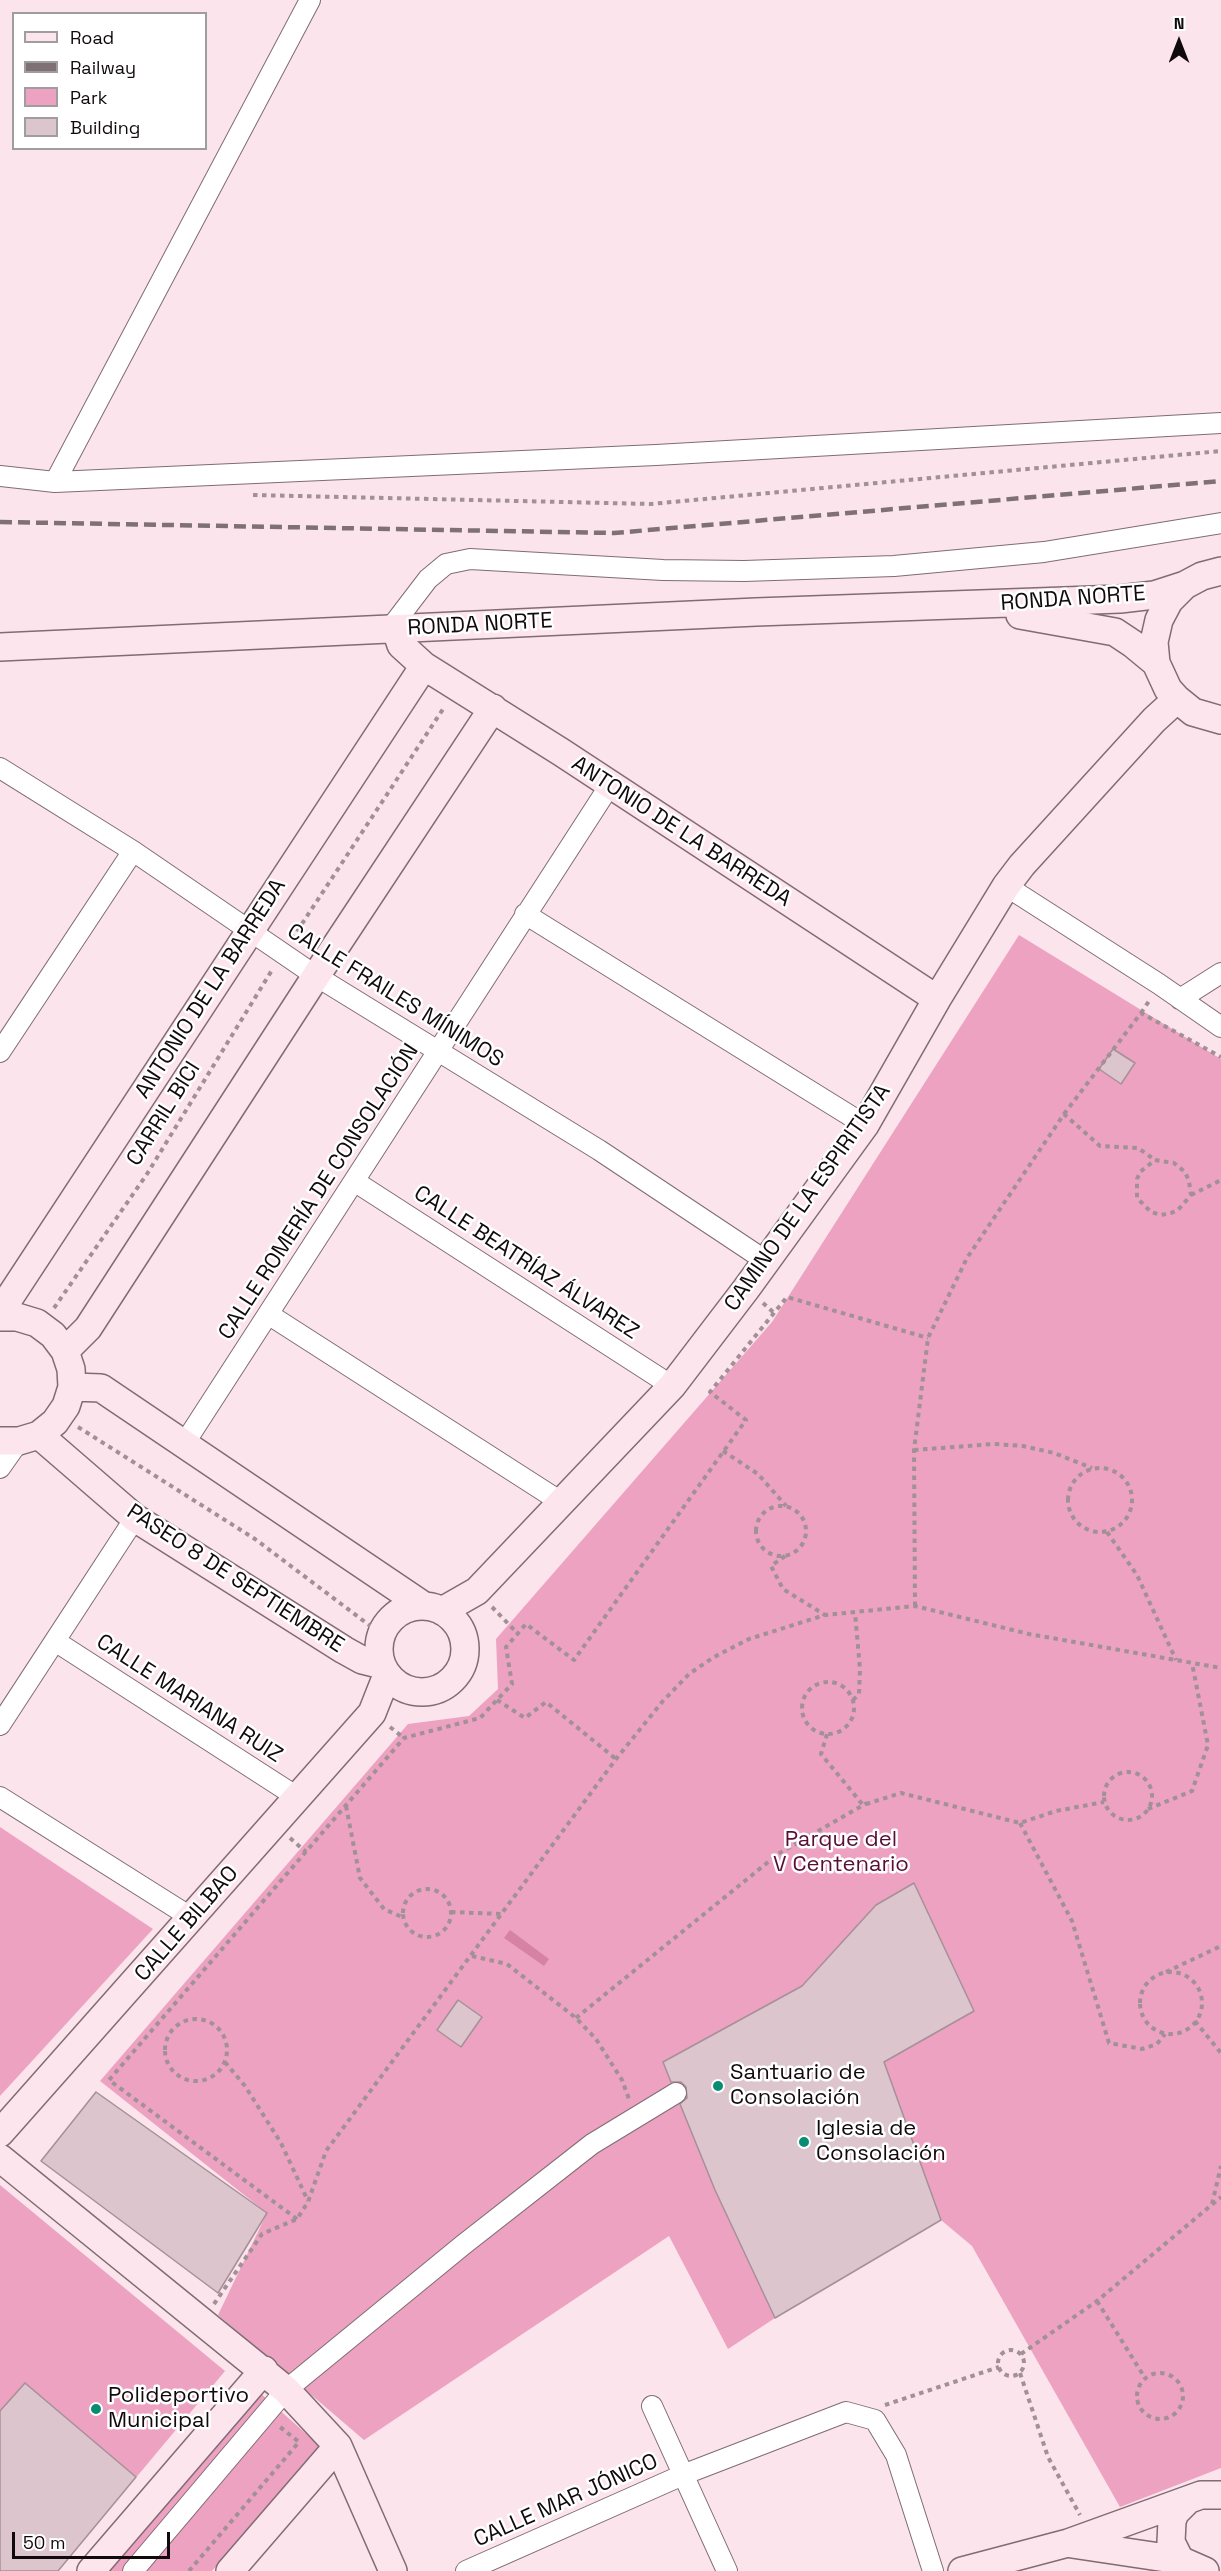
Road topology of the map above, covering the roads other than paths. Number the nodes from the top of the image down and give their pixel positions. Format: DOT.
graph roads {
  1 [pos="310,0"];
  2 [pos="1221,423"];
  3 [pos="0,476"];
  4 [pos="55,482"];
  5 [pos="1221,523"];
  6 [pos="1221,571"];
  7 [pos="1185,585"];
  8 [pos="960,606"];
  9 [pos="393,630"];
  10 [pos="0,647"];
  11 [pos="1156,663"];
  12 [pos="424,666"];
  13 [pos="1177,699"];
  14 [pos="493,708"];
  15 [pos="1221,720"];
  16 [pos="0,768"];
  17 [pos="610,785"];
  18 [pos="133,852"];
  19 [pos="1006,886"];
  20 [pos="525,914"];
  21 [pos="249,932"];
  22 [pos="1221,973"];
  23 [pos="316,976"];
  24 [pos="937,999"];
  25 [pos="1180,999"];
  26 [pos="1221,1027"];
  27 [pos="0,1052"];
  28 [pos="438,1053"];
  29 [pos="865,1125"];
  30 [pos="354,1181"];
  31 [pos="766,1262"];
  32 [pos="0,1312"];
  33 [pos="268,1314"];
  34 [pos="0,1317"];
  35 [pos="65,1351"];
  36 [pos="672,1386"];
  37 [pos="72,1387"];
  38 [pos="19,1439"];
  39 [pos="184,1444"];
  40 [pos="0,1468"];
  41 [pos="561,1502"];
  42 [pos="135,1518"];
  43 [pos="442,1615"];
  44 [pos="55,1641"];
  45 [pos="385,1670"];
  46 [pos="418,1692"];
  47 [pos="372,1713"];
  48 [pos="0,1725"];
  49 [pos="0,1797"];
  50 [pos="297,1797"];
  51 [pos="192,1918"];
  52 [pos="676,2093"];
  53 [pos="0,2133"];
  54 [pos="0,2158"];
  55 [pos="264,2370"];
  56 [pos="286,2390"];
  57 [pos="652,2406"];
  58 [pos="338,2445"];
  59 [pos="685,2474"];
  60 [pos="1221,2496"];
  61 [pos="1188,2500"];
  62 [pos="1080,2539"];
  63 [pos="1198,2568"];
  64 [pos="1221,2570"];
  65 [pos="91,2571"];
  66 [pos="133,2571"];
  67 [pos="230,2571"];
  68 [pos="393,2571"];
  69 [pos="466,2571"];
  70 [pos="727,2571"];
  71 [pos="933,2571"];
  72 [pos="963,2571"];
  73 [pos="1216,2571"];
  1 -- 4 [label="street"];
  2 -- 4 [label="street"];
  3 -- 4 [label="street"];
  5 -- 9 [label="street"];
  6 -- 7 [label="street, RONDA NORTE"];
  7 -- 8 [label="street, RONDA NORTE"];
  7 -- 11 [label="street, RONDA NORTE"];
  8 -- 9 [label="street, RONDA NORTE"];
  8 -- 11 [label="street, RONDA NORTE"];
  9 -- 10 [label="street, RONDA NORTE"];
  9 -- 12 [label="street, ANTONIO DE LA BARREDA"];
  11 -- 13 [label="street, RONDA NORTE"];
  12 -- 14 [label="street, ANTONIO DE LA BARREDA"];
  12 -- 21 [label="street, ANTONIO DE LA BARREDA"];
  13 -- 15 [label="street, RONDA NORTE"];
  13 -- 19 [label="street, CAMINO DE LA ESPIRITISTA"];
  14 -- 17 [label="street, ANTONIO DE LA BARREDA"];
  14 -- 23 [label="street"];
  16 -- 18 [label="street, CALLE FRAILES MÍNIMOS"];
  17 -- 20 [label="street, CALLE ROMERÍA DE CONSOLACIÓN"];
  17 -- 24 [label="street, ANTONIO DE LA BARREDA"];
  18 -- 21 [label="street, CALLE FRAILES MÍNIMOS"];
  18 -- 27 [label="street"];
  19 -- 24 [label="street, CAMINO DE LA ESPIRITISTA"];
  19 -- 25 [label="street"];
  20 -- 28 [label="street, CALLE ROMERÍA DE CONSOLACIÓN"];
  20 -- 29 [label="street"];
  21 -- 23 [label="street, CALLE FRAILES MÍNIMOS"];
  21 -- 32 [label="street, ANTONIO DE LA BARREDA"];
  22 -- 25 [label="street"];
  23 -- 28 [label="street, CALLE FRAILES MÍNIMOS"];
  23 -- 35 [label="street"];
  24 -- 29 [label="street, CAMINO DE LA ESPIRITISTA"];
  25 -- 26 [label="street"];
  28 -- 30 [label="street, CALLE ROMERÍA DE CONSOLACIÓN"];
  28 -- 31 [label="street, CALLE FRAILES MÍNIMOS"];
  29 -- 31 [label="street, CAMINO DE LA ESPIRITISTA"];
  30 -- 33 [label="street, CALLE ROMERÍA DE CONSOLACIÓN"];
  30 -- 36 [label="street, CALLE BEATRÍAZ ÁLVAREZ"];
  31 -- 36 [label="street, CAMINO DE LA ESPIRITISTA"];
  33 -- 39 [label="street, CALLE ROMERÍA DE CONSOLACIÓN"];
  33 -- 41 [label="street"];
  34 -- 35 [label="street"];
  35 -- 37 [label="street"];
  36 -- 41 [label="street, CAMINO DE LA ESPIRITISTA"];
  37 -- 38 [label="street"];
  37 -- 39 [label="street"];
  38 -- 40 [label="street"];
  38 -- 42 [label="street, PASEO 8 DE SEPTIEMBRE"];
  39 -- 43 [label="street"];
  41 -- 43 [label="street, CAMINO DE LA ESPIRITISTA"];
  42 -- 44 [label="street"];
  42 -- 45 [label="street, PASEO 8 DE SEPTIEMBRE"];
  43 -- 45 [label="street"];
  43 -- 46 [label="street"];
  44 -- 48 [label="street"];
  44 -- 50 [label="street, CALLE MARIANA RUIZ"];
  45 -- 46 [label="street"];
  45 -- 47 [label="street, CALLE BILBAO"];
  46 -- 47 [label="street, CALLE BILBAO"];
  47 -- 50 [label="street, CALLE BILBAO"];
  49 -- 51 [label="street"];
  50 -- 51 [label="street, CALLE BILBAO"];
  51 -- 53 [label="street, CALLE BILBAO"];
  52 -- 56 [label="street"];
  54 -- 55 [label="street"];
  55 -- 56 [label="street"];
  55 -- 65 [label="street"];
  56 -- 58 [label="street"];
  56 -- 66 [label="street"];
  57 -- 59 [label="street"];
  58 -- 67 [label="street"];
  58 -- 68 [label="street"];
  59 -- 69 [label="street, CALLE MAR JÓNICO"];
  59 -- 70 [label="street"];
  59 -- 71 [label="street, CALLE MAR JÓNICO"];
  60 -- 61 [label="street"];
  61 -- 62 [label="street"];
  61 -- 63 [label="street"];
  62 -- 63 [label="street"];
  62 -- 72 [label="street"];
  64 -- 73 [label="street"];
}
